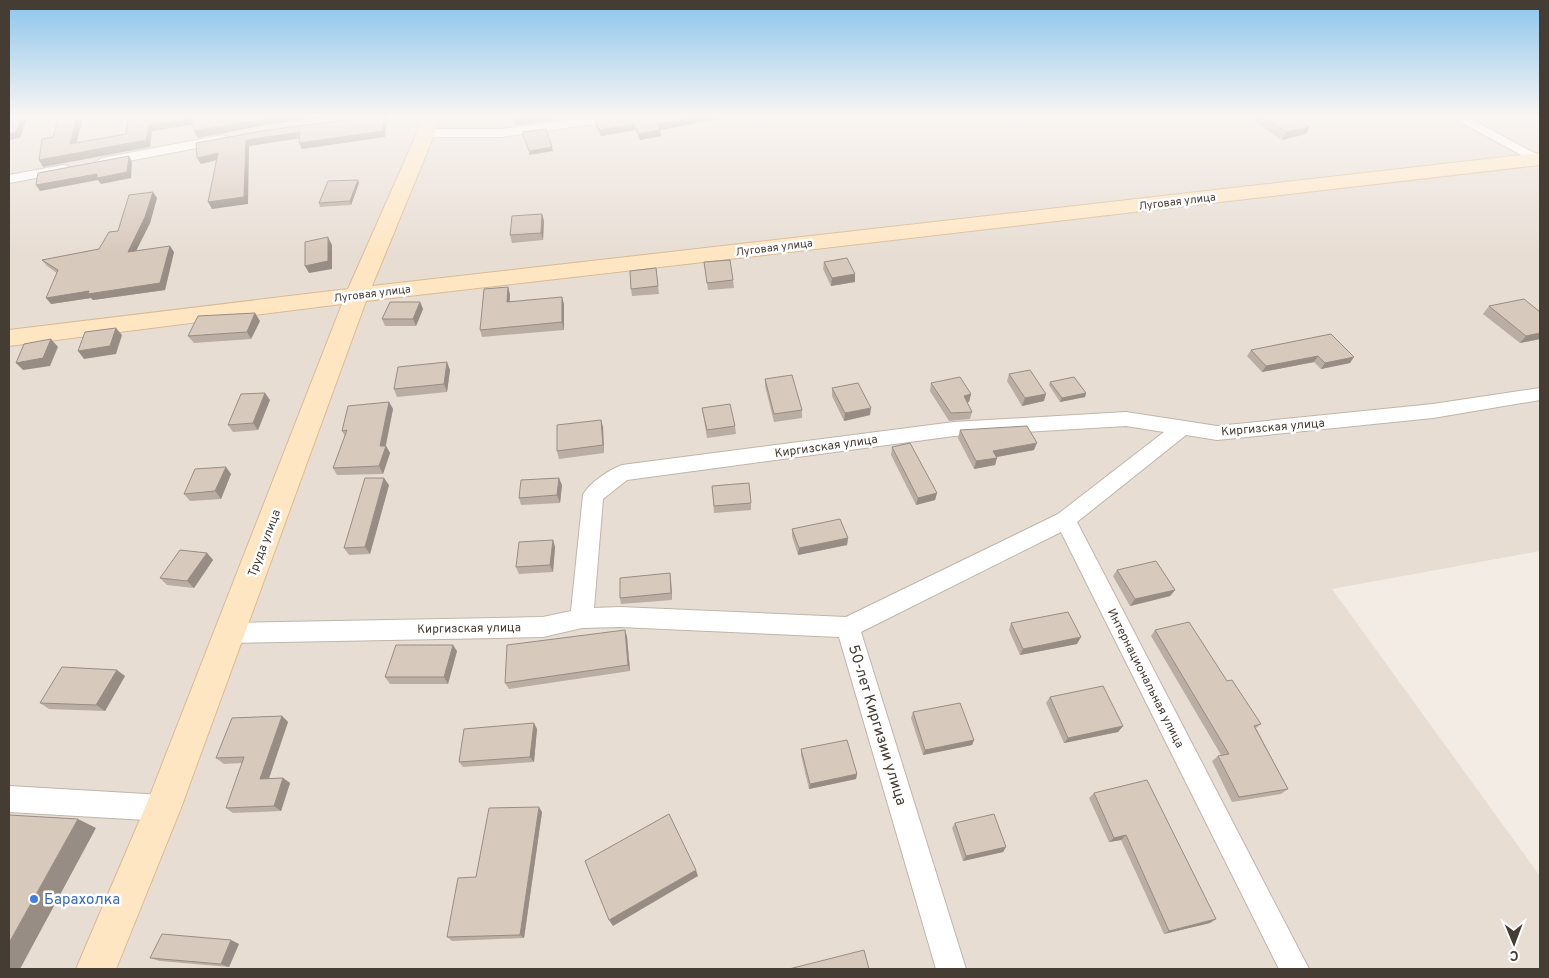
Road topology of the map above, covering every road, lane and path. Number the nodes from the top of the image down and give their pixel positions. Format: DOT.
graph roads {
  1 [pos="103,162"];
  2 [pos="413,162"];
  3 [pos="1525,162"];
  4 [pos="9,179"];
  5 [pos="357,295"];
  6 [pos="9,338"];
  7 [pos="1540,394"];
  8 [pos="1183,428"];
  9 [pos="1065,520"];
  10 [pos="582,618"];
  11 [pos="848,627"];
  12 [pos="230,633"];
  13 [pos="9,799"];
  14 [pos="163,808"];
  15 [pos="96,969"];
  16 [pos="951,969"];
  17 [pos="1294,969"];
  1 -- 4 [label="street"];
  2 -- 5 [label="street, Труда улица"];
  3 -- 5 [label="street, Луговая улица"];
  5 -- 6 [label="street, Луговая улица"];
  5 -- 12 [label="street, Труда улица"];
  7 -- 8 [label="street, Киргизская улица"];
  8 -- 9 [label="street"];
  8 -- 10 [label="street, Киргизская улица"];
  9 -- 11 [label="street"];
  9 -- 17 [label="street, Интернациональная улица"];
  10 -- 11 [label="street"];
  10 -- 12 [label="street, Киргизская улица"];
  11 -- 16 [label="street, 50-лет Киргизии улица"];
  12 -- 14 [label="street, Труда улица"];
  13 -- 14 [label="street"];
  14 -- 15 [label="street, Труда улица"];
}
